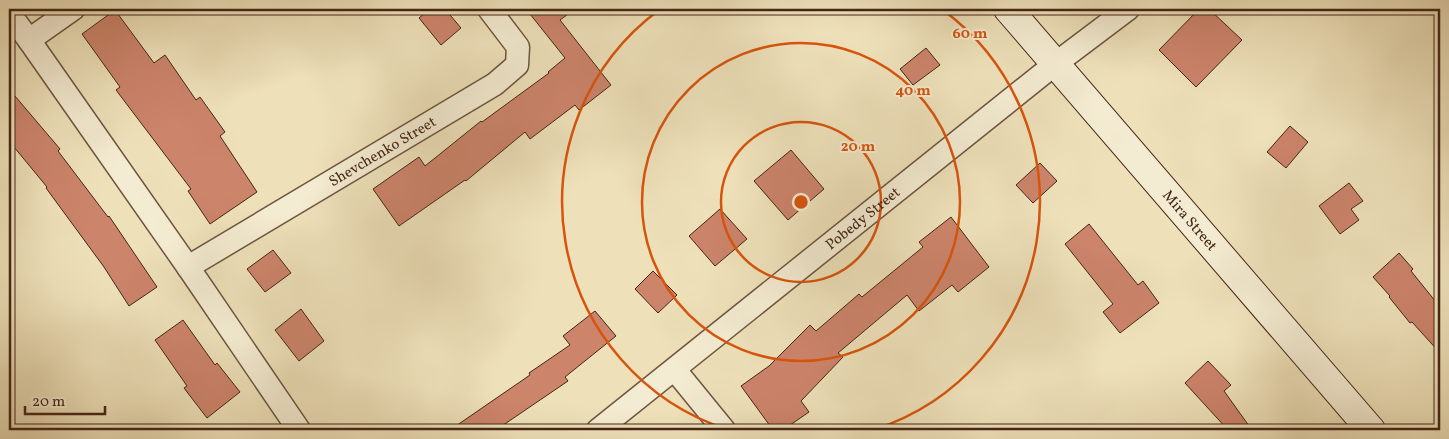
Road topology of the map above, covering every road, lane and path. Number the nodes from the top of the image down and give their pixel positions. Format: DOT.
graph roads {
  1 [pos="73,9"];
  2 [pos="489,9"];
  3 [pos="1008,9"];
  4 [pos="1128,9"];
  5 [pos="9,13"];
  6 [pos="29,40"];
  7 [pos="1055,64"];
  8 [pos="188,267"];
  9 [pos="675,370"];
  10 [pos="299,430"];
  11 [pos="598,430"];
  12 [pos="724,430"];
  13 [pos="1372,430"];
  1 -- 6 [label="street"];
  2 -- 8 [label="street, Shevchenko Street"];
  3 -- 7 [label="main road, Mira Street"];
  4 -- 7 [label="street, Pobedy Street"];
  5 -- 6 [label="street"];
  6 -- 8 [label="street"];
  7 -- 9 [label="street, Pobedy Street"];
  7 -- 13 [label="main road, Mira Street"];
  8 -- 10 [label="street"];
  9 -- 11 [label="street, Pobedy Street"];
  9 -- 12 [label="street"];
}
